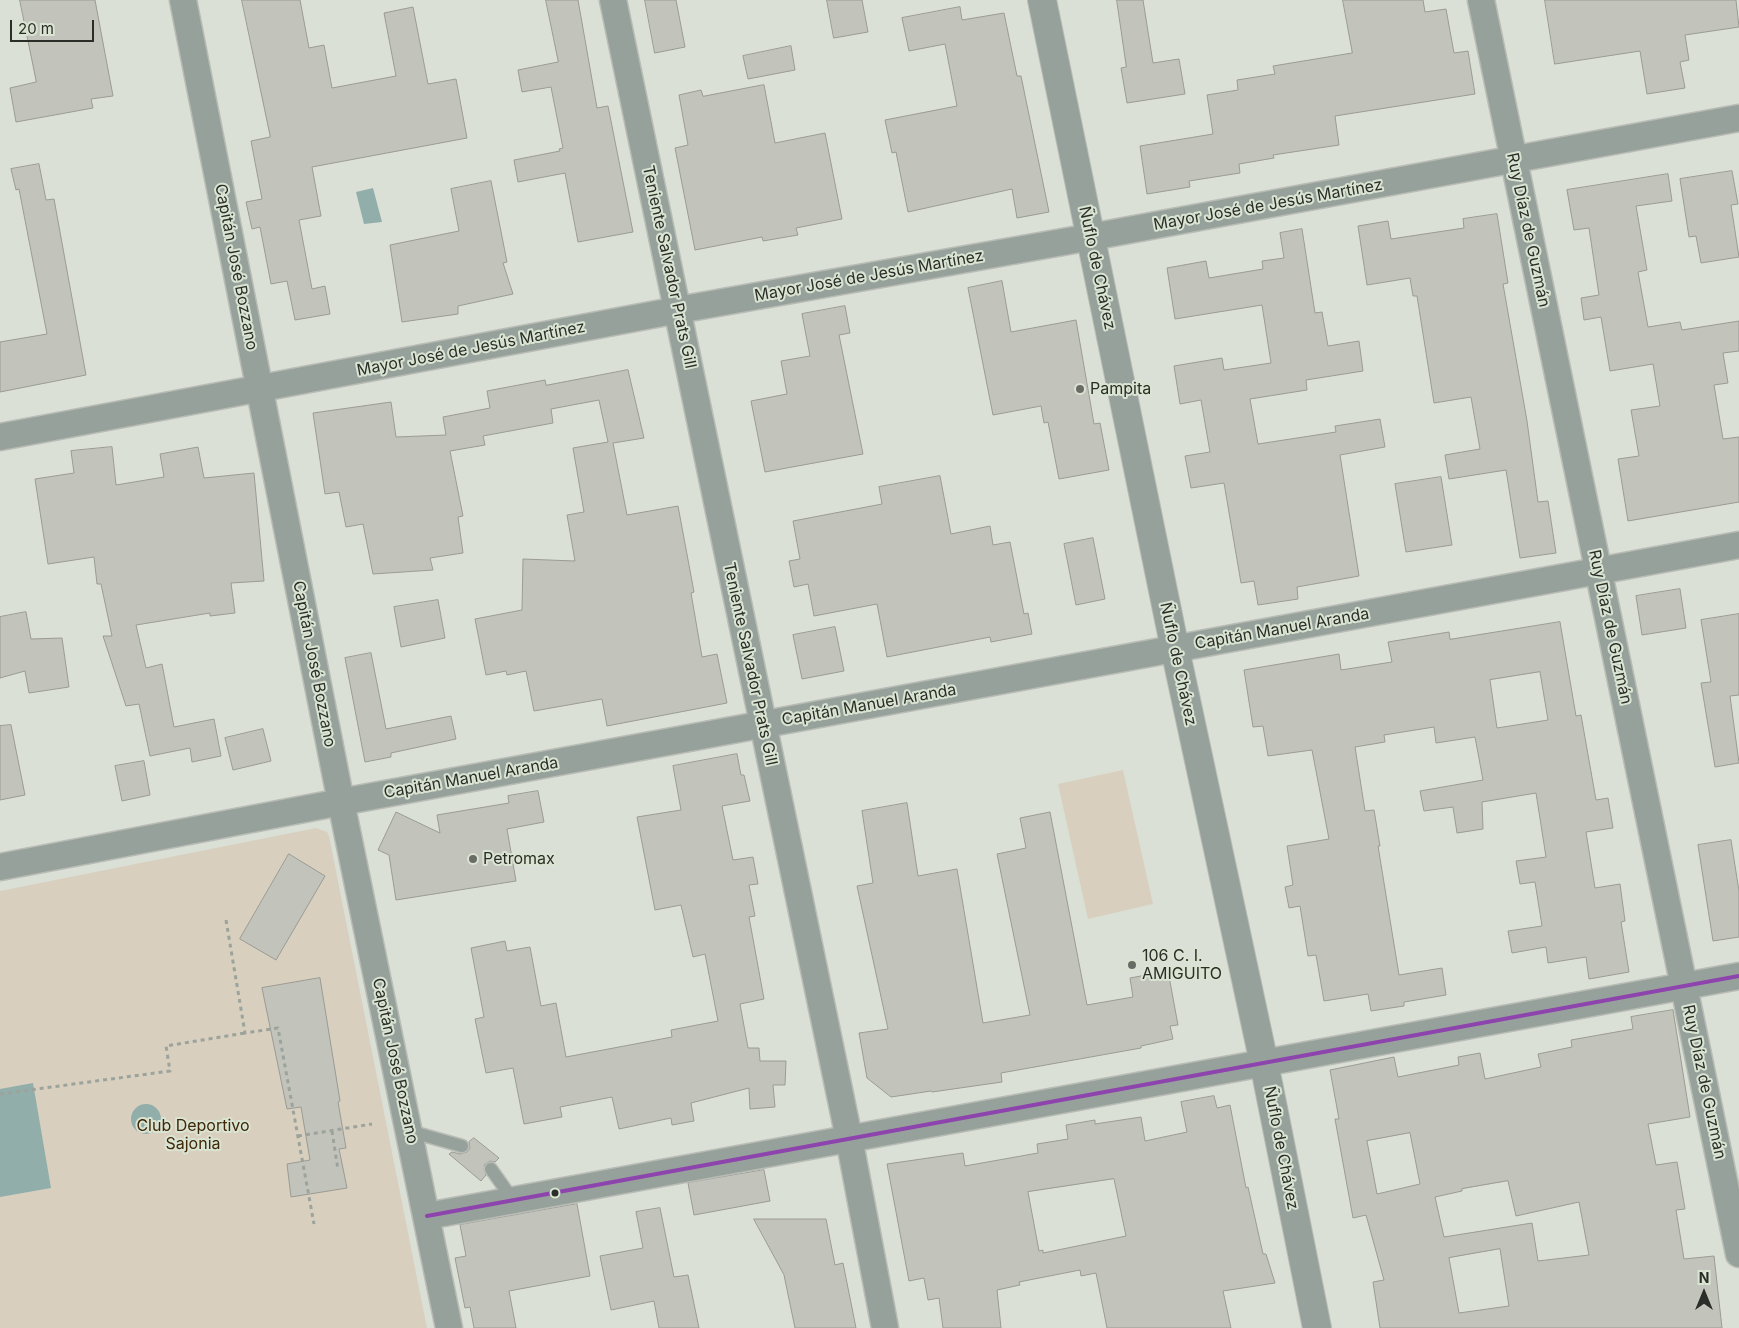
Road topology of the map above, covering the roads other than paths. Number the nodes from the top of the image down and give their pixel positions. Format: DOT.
graph roads {
  1 [pos="183,0"];
  2 [pos="613,0"];
  3 [pos="1042,0"];
  4 [pos="1481,0"];
  5 [pos="1739,118"];
  6 [pos="1514,160"];
  7 [pos="1090,237"];
  8 [pos="678,310"];
  9 [pos="260,388"];
  10 [pos="0,437"];
  11 [pos="1739,545"];
  12 [pos="1598,570"];
  13 [pos="1175,649"];
  14 [pos="762,724"];
  15 [pos="341,802"];
  16 [pos="0,867"];
  17 [pos="1739,976"];
  18 [pos="1684,986"];
  19 [pos="1264,1063"];
  20 [pos="410,1131"];
  21 [pos="849,1138"];
  22 [pos="462,1146"];
  23 [pos="491,1169"];
  24 [pos="513,1200"];
  25 [pos="427,1216"];
  26 [pos="1739,1254"];
  27 [pos="449,1328"];
  28 [pos="885,1328"];
  29 [pos="1317,1328"];
  1 -- 9 [label="street, Capitán José Bozzano"];
  2 -- 8 [label="street, Teniente Salvador Prats Gill"];
  3 -- 7 [label="street, Ñuflo de Chávez"];
  4 -- 6 [label="street, Ruy Díaz de Guzmán"];
  5 -- 6 [label="street, Mayor José de Jesús Martínez"];
  6 -- 7 [label="street, Mayor José de Jesús Martínez"];
  6 -- 12 [label="street, Ruy Díaz de Guzmán"];
  7 -- 8 [label="street, Mayor José de Jesús Martínez"];
  7 -- 13 [label="street, Ñuflo de Chávez"];
  8 -- 9 [label="street, Mayor José de Jesús Martínez"];
  8 -- 14 [label="street, Teniente Salvador Prats Gill"];
  9 -- 10 [label="street, Mayor José de Jesús Martínez"];
  9 -- 15 [label="street, Capitán José Bozzano"];
  11 -- 12 [label="street, Capitán Manuel Aranda"];
  12 -- 13 [label="street, Capitán Manuel Aranda"];
  12 -- 18 [label="street, Ruy Díaz de Guzmán"];
  13 -- 14 [label="street, Capitán Manuel Aranda"];
  13 -- 19 [label="street, Ñuflo de Chávez"];
  14 -- 15 [label="street, Capitán Manuel Aranda"];
  14 -- 21 [label="street, Teniente Salvador Prats Gill"];
  15 -- 16 [label="street, Capitán Manuel Aranda"];
  15 -- 20 [label="street, Capitán José Bozzano"];
  17 -- 18 [label="street"];
  18 -- 19 [label="street"];
  18 -- 26 [label="street, Ruy Díaz de Guzmán"];
  19 -- 21 [label="street"];
  19 -- 29 [label="street, Ñuflo de Chávez"];
  20 -- 22 [label="lane"];
  20 -- 25 [label="street, Capitán José Bozzano"];
  21 -- 24 [label="street"];
  21 -- 28 [label="street, Teniente Salvador Prats Gill"];
  23 -- 24 [label="lane"];
  24 -- 25 [label="street"];
  25 -- 27 [label="street, Capitán José Bozzano"];
}
